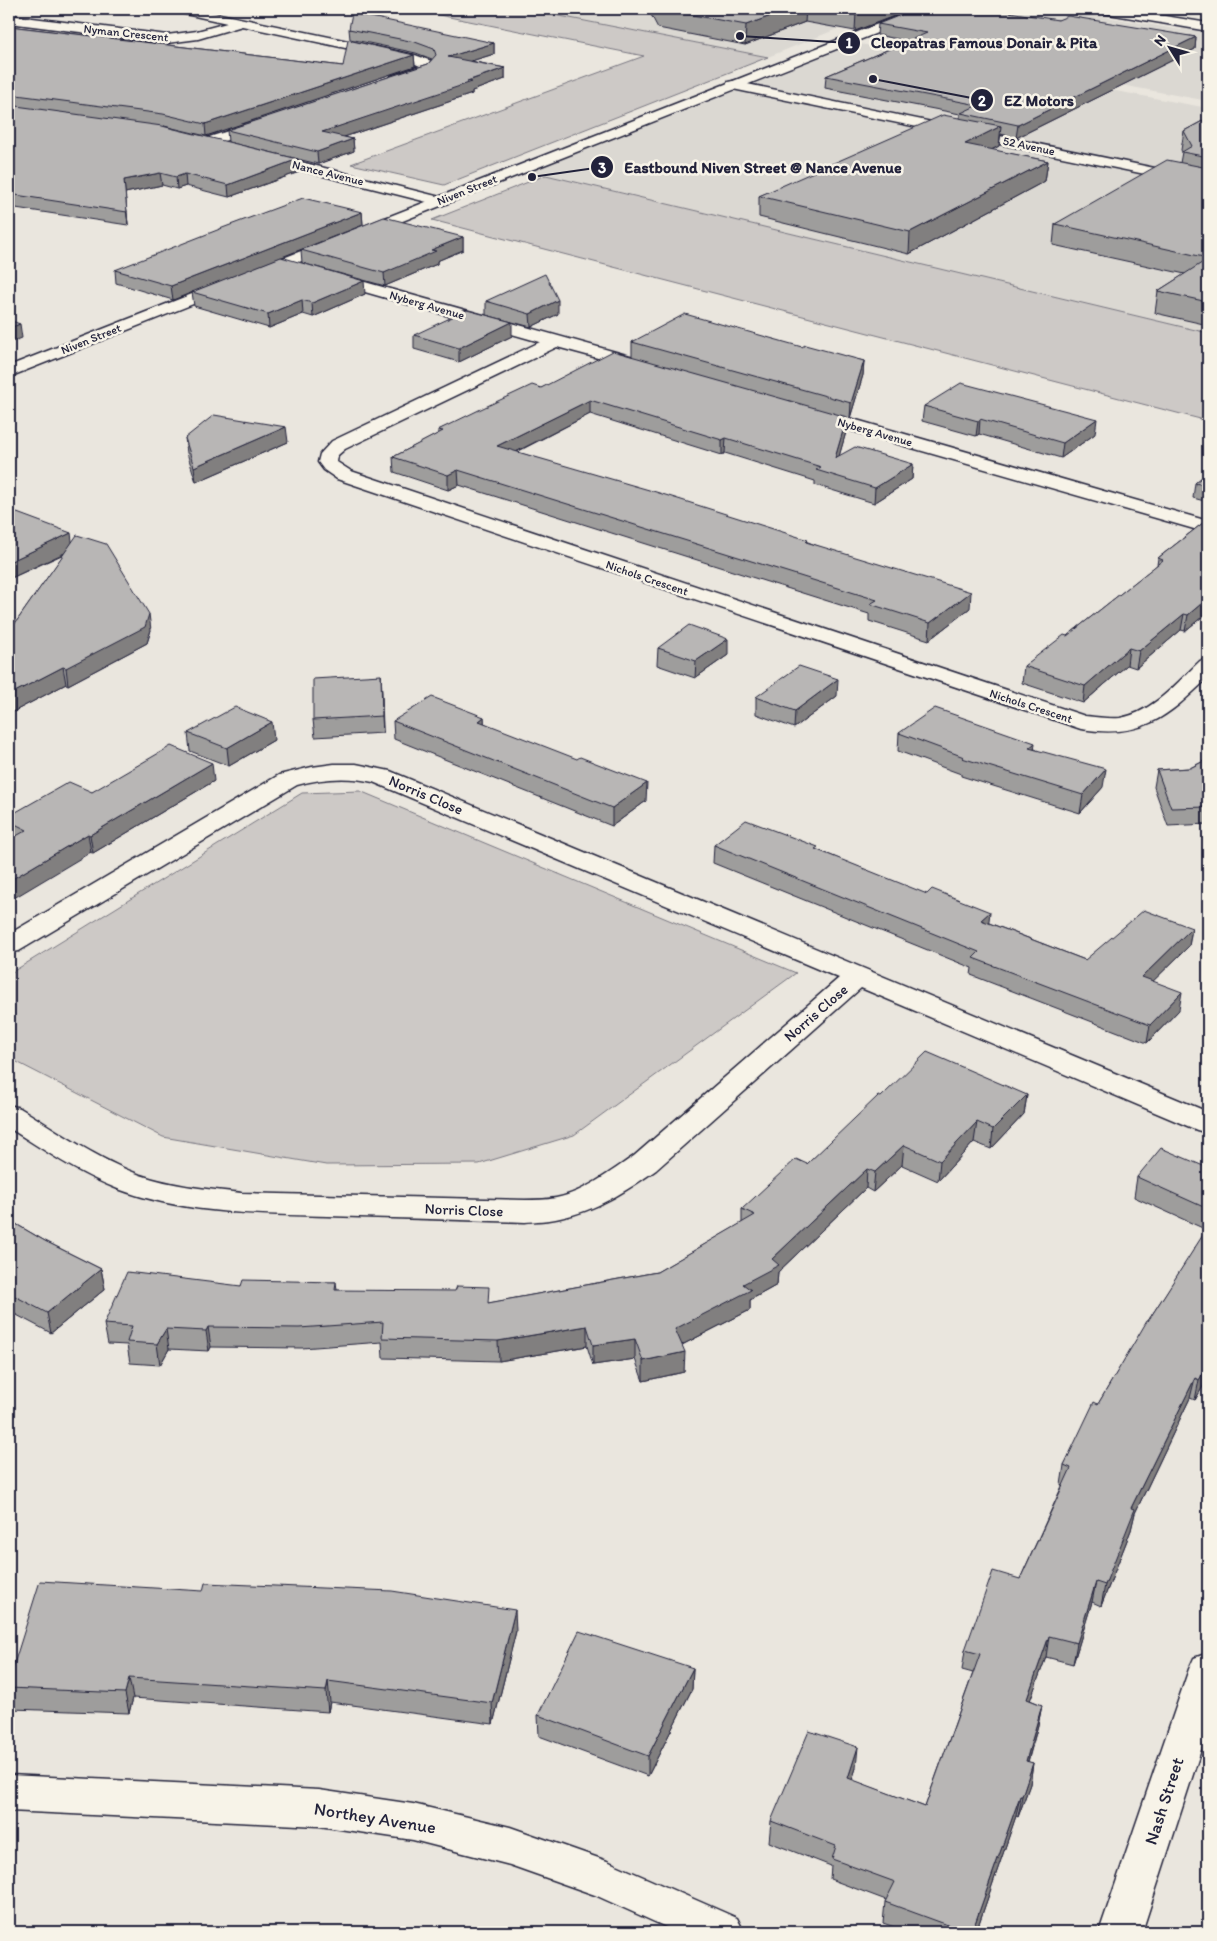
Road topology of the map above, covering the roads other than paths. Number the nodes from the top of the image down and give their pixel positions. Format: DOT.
graph roads {
  1 [pos="180,9"];
  2 [pos="926,9"];
  3 [pos="1103,9"];
  4 [pos="9,19"];
  5 [pos="242,22"];
  6 [pos="1208,27"];
  7 [pos="386,82"];
  8 [pos="732,85"];
  9 [pos="273,120"];
  10 [pos="191,138"];
  11 [pos="208,142"];
  12 [pos="1208,183"];
  13 [pos="439,201"];
  14 [pos="282,264"];
  15 [pos="555,340"];
  16 [pos="657,370"];
  17 [pos="9,372"];
  18 [pos="798,410"];
  19 [pos="1208,526"];
  20 [pos="1208,666"];
  21 [pos="9,945"];
  22 [pos="858,976"];
  23 [pos="9,1114"];
  24 [pos="1208,1124"];
  25 [pos="1208,1669"];
  26 [pos="9,1793"];
  27 [pos="722,1932"];
  28 [pos="1120,1932"];
  1 -- 5 [label="street, Nyman Crescent"];
  2 -- 8 [label="street, Niven Street"];
  3 -- 6 [label="street"];
  4 -- 5 [label="street, Nyman Crescent"];
  5 -- 7 [label="street, Nyman Crescent"];
  8 -- 12 [label="street, 52 Avenue"];
  8 -- 13 [label="street, Niven Street"];
  9 -- 11 [label="street"];
  10 -- 11 [label="street, Nance Avenue"];
  11 -- 13 [label="street, Nance Avenue"];
  13 -- 14 [label="street, Niven Street"];
  14 -- 15 [label="street, Nyberg Avenue"];
  14 -- 17 [label="street, Niven Street"];
  15 -- 16 [label="street, Nyberg Avenue"];
  15 -- 20 [label="street, Nichols Crescent"];
  18 -- 19 [label="street, Nyberg Avenue"];
  21 -- 22 [label="street, Norris Close"];
  22 -- 23 [label="street, Norris Close"];
  22 -- 24 [label="street, Norris Close"];
  25 -- 28 [label="street, Nash Street"];
  26 -- 27 [label="street, Northey Avenue"];
}
